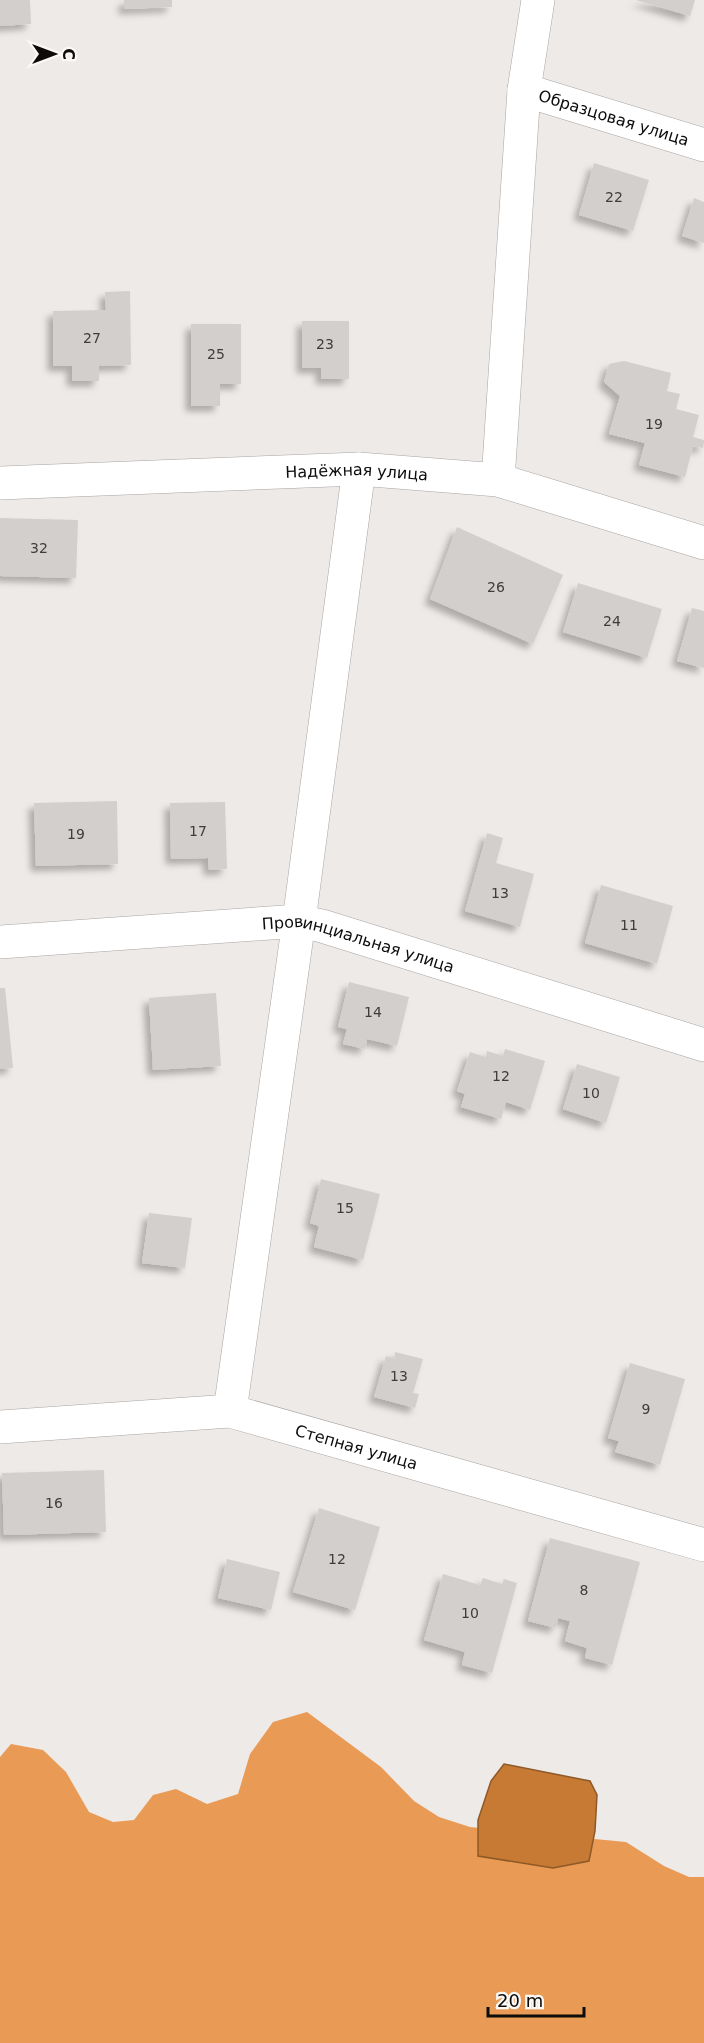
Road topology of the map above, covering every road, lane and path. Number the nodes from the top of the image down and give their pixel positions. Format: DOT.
graph roads {
  1 [pos="538,0"];
  2 [pos="524,90"];
  3 [pos="704,145"];
  4 [pos="359,469"];
  5 [pos="498,480"];
  6 [pos="0,483"];
  7 [pos="704,543"];
  8 [pos="299,921"];
  9 [pos="0,942"];
  10 [pos="704,1045"];
  11 [pos="230,1411"];
  12 [pos="0,1427"];
  13 [pos="704,1545"];
  1 -- 2 [label="street"];
  2 -- 3 [label="street, Образцовая улица"];
  2 -- 5 [label="street"];
  4 -- 5 [label="street, Надёжная улица"];
  4 -- 6 [label="street, Надёжная улица"];
  4 -- 8 [label="street"];
  5 -- 7 [label="street, Надёжная улица"];
  8 -- 9 [label="street, Провинциальная улица"];
  8 -- 10 [label="street, Провинциальная улица"];
  8 -- 11 [label="street"];
  11 -- 12 [label="street, Степная улица"];
  11 -- 13 [label="street, Степная улица"];
}
